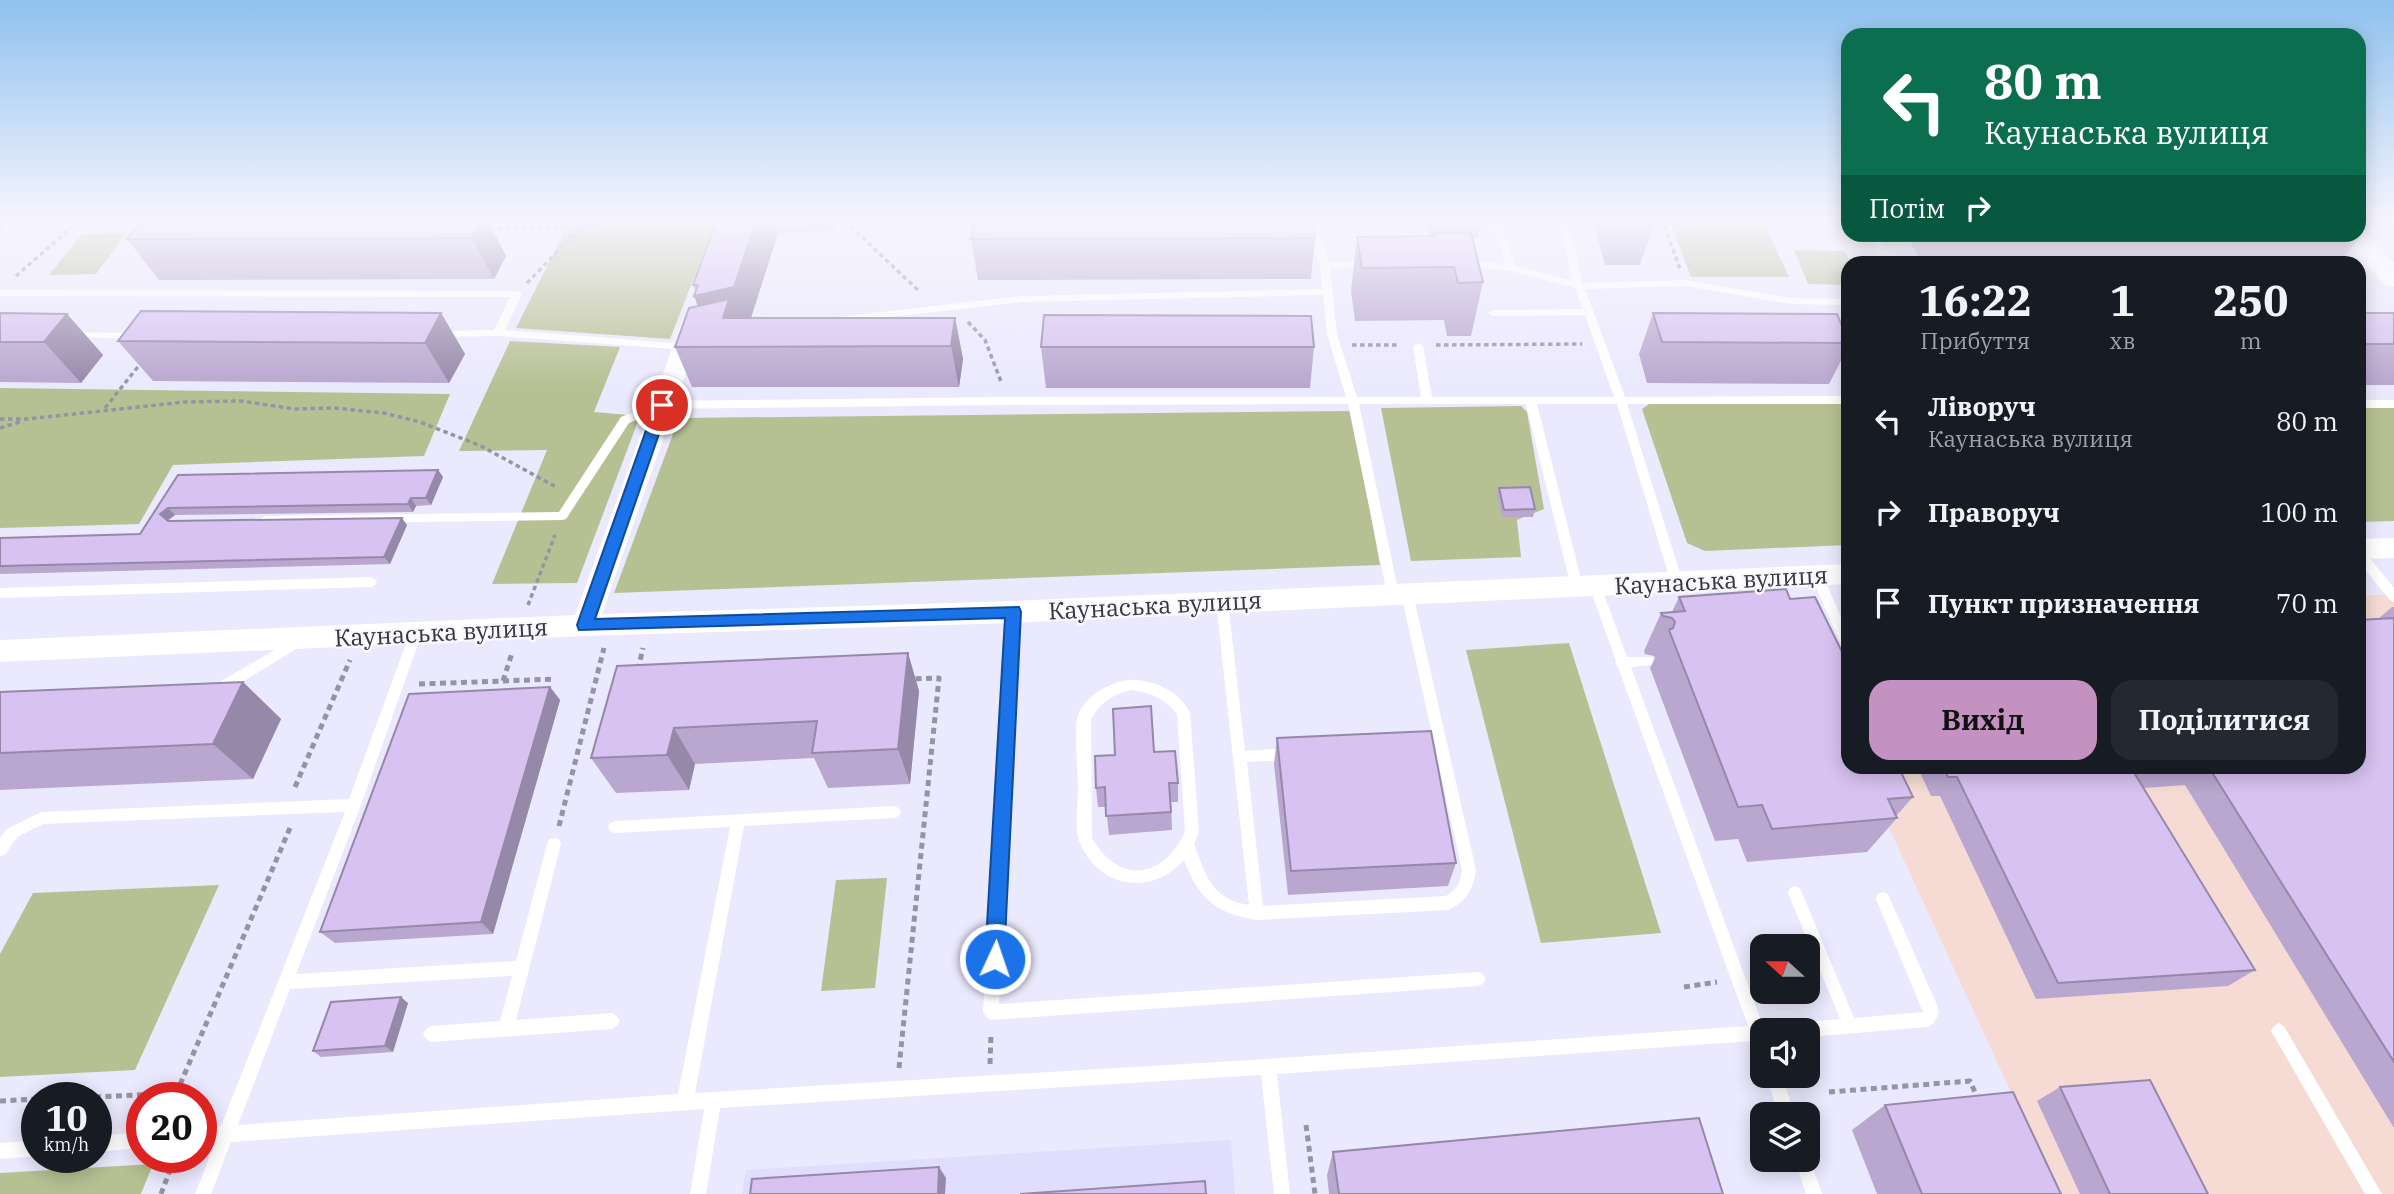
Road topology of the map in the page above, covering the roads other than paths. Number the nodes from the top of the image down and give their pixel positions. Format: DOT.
graph roads {
  1 [pos="1326,275"];
  2 [pos="1536,275"];
  3 [pos="1576,275"];
  4 [pos="1579,286"];
  5 [pos="1327,292"];
  6 [pos="0,293"];
  7 [pos="1841,302"];
  8 [pos="697,309"];
  9 [pos="1588,312"];
  10 [pos="1493,313"];
  11 [pos="822,321"];
  12 [pos="498,333"];
  13 [pos="430,334"];
  14 [pos="54,335"];
  15 [pos="162,337"];
  16 [pos="1418,345"];
  17 [pos="690,346"];
  18 [pos="1841,400"];
  19 [pos="1353,401"];
  20 [pos="1427,401"];
  21 [pos="1621,401"];
  22 [pos="1531,402"];
  23 [pos="2366,404"];
  24 [pos="2394,404"];
  25 [pos="662,405"];
  26 [pos="258,520"];
  27 [pos="2394,548"];
  28 [pos="2366,550"];
  29 [pos="2366,560"];
  30 [pos="1841,574"];
  31 [pos="1817,576"];
  32 [pos="371,582"];
  33 [pos="1677,583"];
  34 [pos="1586,587"];
  35 [pos="0,593"];
  36 [pos="1400,594"];
  37 [pos="2394,597"];
  38 [pos="1222,602"];
  39 [pos="1013,612"];
  40 [pos="585,625"];
  41 [pos="1841,631"];
  42 [pos="416,633"];
  43 [pos="304,638"];
  44 [pos="0,651"];
  45 [pos="1648,661"];
  46 [pos="1621,663"];
  47 [pos="198,694"];
  48 [pos="1306,752"];
  49 [pos="1238,757"];
  50 [pos="354,805"];
  51 [pos="894,812"];
  52 [pos="738,820"];
  53 [pos="615,827"];
  54 [pos="554,844"];
  55 [pos="1188,847"];
  56 [pos="0,850"];
  57 [pos="1795,893"];
  58 [pos="1883,899"];
  59 [pos="1257,913"];
  60 [pos="522,968"];
  61 [pos="1478,979"];
  62 [pos="286,982"];
  63 [pos="1754,1018"];
  64 [pos="612,1021"];
  65 [pos="1850,1026"];
  66 [pos="506,1028"];
  67 [pos="1820,1029"];
  68 [pos="2279,1031"];
  69 [pos="431,1034"];
  70 [pos="1750,1038"];
  71 [pos="1268,1067"];
  72 [pos="713,1101"];
  73 [pos="685,1102"];
  74 [pos="226,1134"];
  75 [pos="217,1135"];
  76 [pos="0,1151"];
  77 [pos="21,1154"];
  78 [pos="1807,1172"];
  79 [pos="203,1194"];
  80 [pos="698,1194"];
  81 [pos="1282,1194"];
  82 [pos="1814,1194"];
  83 [pos="2374,1194"];
  1 -- 5 [label="lane"];
  2 -- 4 [label="lane"];
  3 -- 4 [label="lane"];
  4 -- 7 [label="lane"];
  4 -- 9 [label="lane"];
  5 -- 11 [label="lane"];
  5 -- 19 [label="lane"];
  6 -- 12 [label="lane"];
  8 -- 17 [label="street"];
  9 -- 10 [label="lane"];
  9 -- 21 [label="lane"];
  12 -- 13 [label="lane"];
  12 -- 17 [label="lane"];
  14 -- 15 [label="lane"];
  16 -- 20 [label="lane"];
  17 -- 25 [label="street"];
  18 -- 21 [label="lane"];
  19 -- 20 [label="lane"];
  19 -- 25 [label="lane"];
  19 -- 36 [label="lane"];
  20 -- 22 [label="lane"];
  21 -- 22 [label="lane"];
  21 -- 33 [label="lane"];
  22 -- 34 [label="lane"];
  23 -- 24 [label="lane"];
  25 -- 26 [label="lane"];
  25 -- 40 [label="street"];
  27 -- 28 [label="street"];
  29 -- 37 [label="lane"];
  30 -- 31 [label="street, Каунаська вулиця"];
  31 -- 33 [label="street, Каунаська вулиця"];
  31 -- 41 [label="lane"];
  32 -- 35 [label="lane"];
  33 -- 34 [label="street, Каунаська вулиця"];
  34 -- 36 [label="street, Каунаська вулиця"];
  34 -- 46 [label="lane"];
  36 -- 38 [label="street, Каунаська вулиця"];
  36 -- 59 [label="lane"];
  38 -- 39 [label="street, Каунаська вулиця"];
  38 -- 49 [label="lane"];
  39 -- 40 [label="street, Каунаська вулиця"];
  39 -- 61 [label="lane"];
  40 -- 42 [label="street, Каунаська вулиця"];
  42 -- 43 [label="street, Каунаська вулиця"];
  42 -- 50 [label="lane"];
  43 -- 44 [label="street, Каунаська вулиця"];
  43 -- 47 [label="lane"];
  45 -- 46 [label="lane"];
  46 -- 63 [label="lane"];
  48 -- 49 [label="lane"];
  49 -- 59 [label="lane"];
  50 -- 56 [label="lane"];
  50 -- 62 [label="lane"];
  51 -- 52 [label="lane"];
  52 -- 53 [label="lane"];
  52 -- 73 [label="lane"];
  54 -- 60 [label="lane"];
  55 -- 55 [label="lane"];
  55 -- 59 [label="lane"];
  57 -- 65 [label="lane"];
  58 -- 65 [label="lane"];
  60 -- 62 [label="lane"];
  60 -- 66 [label="lane"];
  62 -- 74 [label="lane"];
  64 -- 66 [label="lane"];
  65 -- 67 [label="lane"];
  66 -- 69 [label="lane"];
  68 -- 83 [label="lane"];
  70 -- 71 [label="lane"];
  71 -- 72 [label="lane"];
  71 -- 81 [label="lane"];
  72 -- 73 [label="lane"];
  72 -- 80 [label="lane"];
  73 -- 74 [label="lane"];
  74 -- 75 [label="lane"];
  74 -- 79 [label="lane"];
  76 -- 77 [label="lane"];
  78 -- 82 [label="lane"];
}
